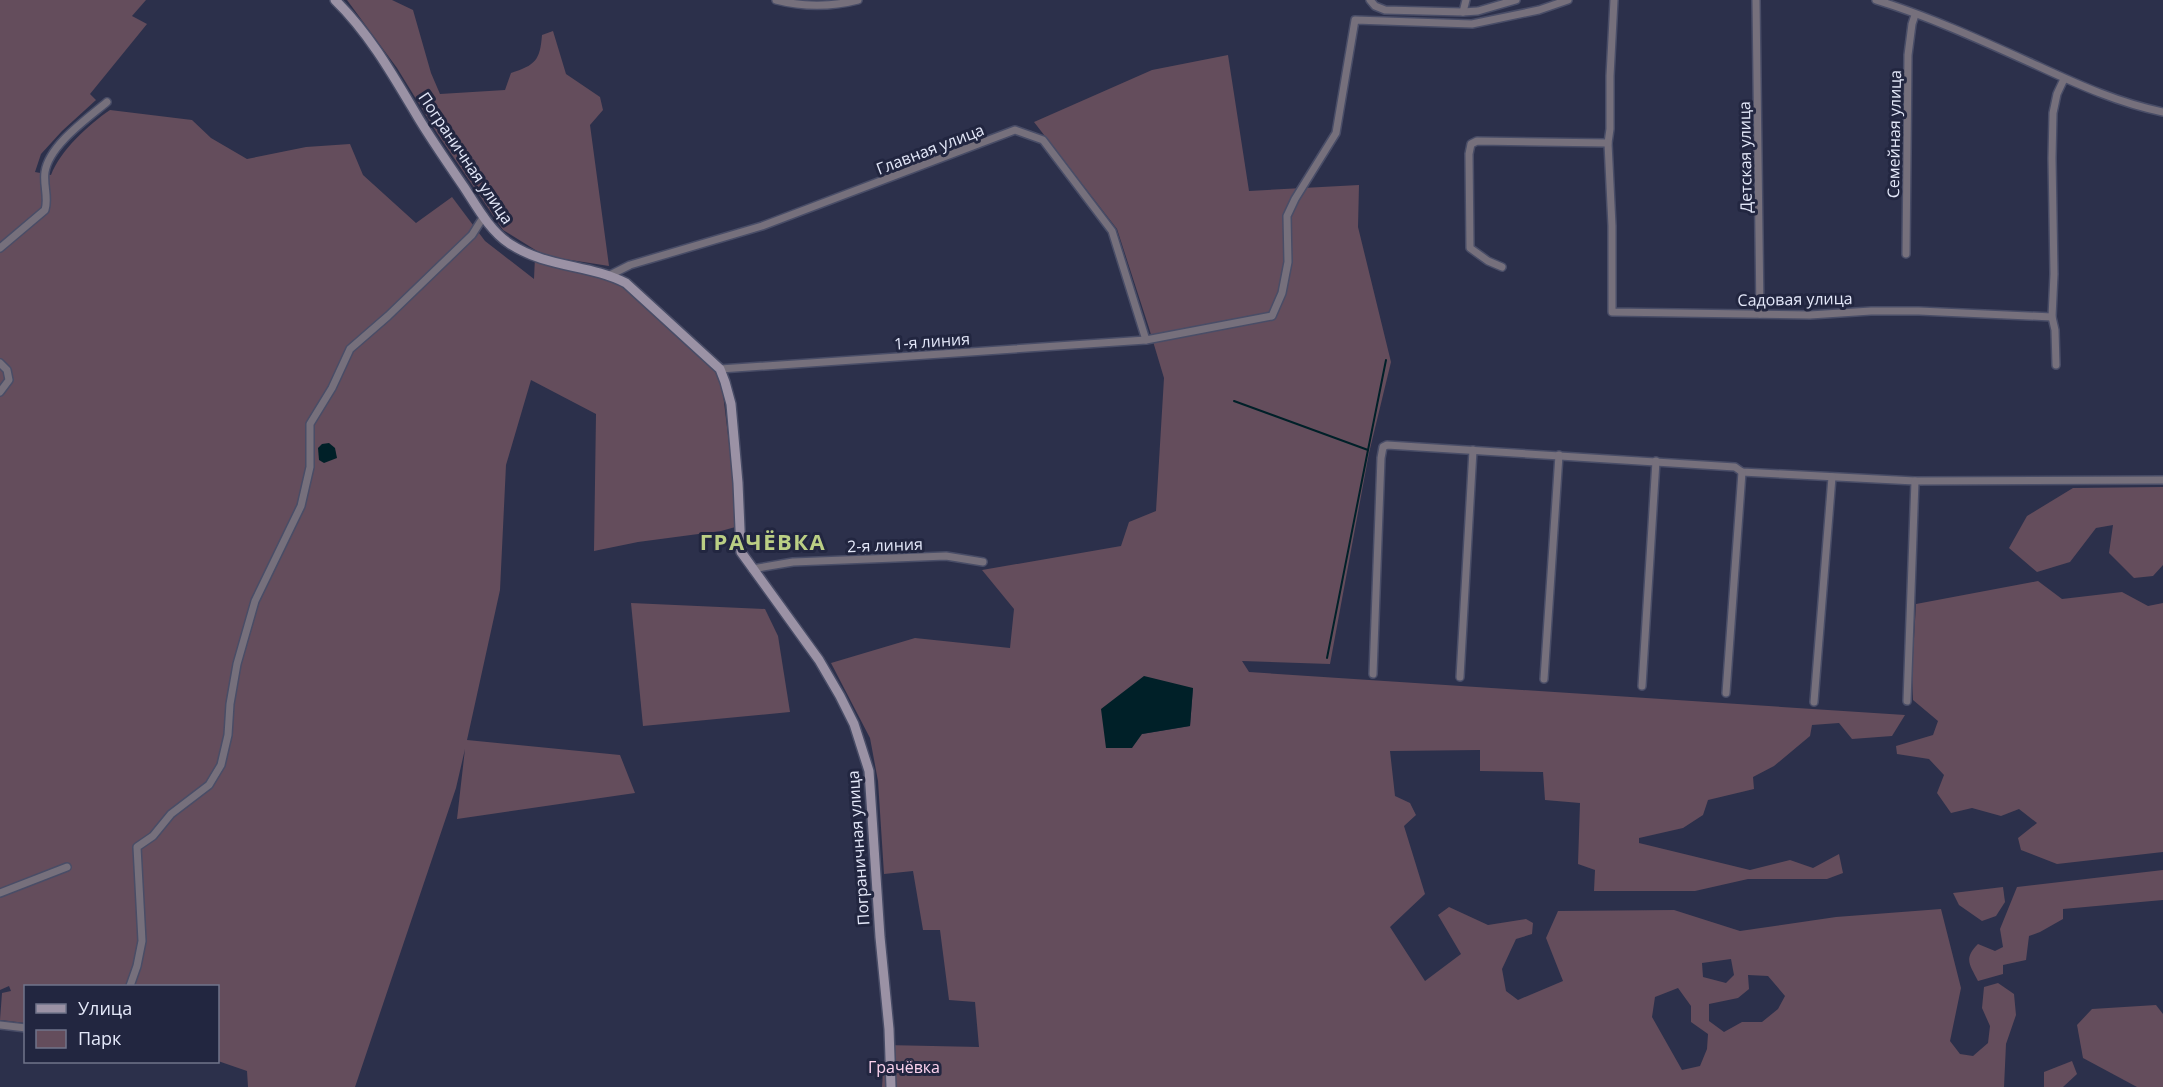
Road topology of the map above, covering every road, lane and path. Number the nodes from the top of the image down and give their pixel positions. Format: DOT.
graph roads {
  1 [pos="335,0"];
  2 [pos="776,0"];
  3 [pos="858,0"];
  4 [pos="1370,0"];
  5 [pos="1466,0"];
  6 [pos="1516,0"];
  7 [pos="1568,0"];
  8 [pos="1614,0"];
  9 [pos="1756,0"];
  10 [pos="1876,0"];
  11 [pos="1463,12"];
  12 [pos="1915,15"];
  13 [pos="2064,79"];
  14 [pos="107,102"];
  15 [pos="2163,112"];
  16 [pos="1608,143"];
  17 [pos="484,216"];
  18 [pos="0,248"];
  19 [pos="1906,254"];
  20 [pos="1502,267"];
  21 [pos="610,275"];
  22 [pos="1760,314"];
  23 [pos="2052,317"];
  24 [pos="1146,340"];
  25 [pos="0,363"];
  26 [pos="2056,365"];
  27 [pos="720,369"];
  28 [pos="0,392"];
  29 [pos="1473,450"];
  30 [pos="1559,455"];
  31 [pos="1656,460"];
  32 [pos="1742,472"];
  33 [pos="1832,477"];
  34 [pos="2163,480"];
  35 [pos="1915,481"];
  36 [pos="983,562"];
  37 [pos="752,568"];
  38 [pos="1373,674"];
  39 [pos="1460,676"];
  40 [pos="1544,679"];
  41 [pos="1642,686"];
  42 [pos="1726,693"];
  43 [pos="1907,701"];
  44 [pos="1814,702"];
  45 [pos="66,867"];
  46 [pos="0,893"];
  47 [pos="131,985"];
  48 [pos="0,1025"];
  49 [pos="24,1028"];
  50 [pos="891,1087"];
  1 -- 17 [label="street, Пограничная улица"];
  2 -- 3 [label="street"];
  4 -- 11 [label="street"];
  5 -- 11 [label="street"];
  6 -- 11 [label="street"];
  7 -- 24 [label="street, 1-я линия"];
  8 -- 16 [label="street, Садовая улица"];
  9 -- 22 [label="street, Детская улица"];
  10 -- 12 [label="street"];
  12 -- 13 [label="street"];
  12 -- 19 [label="street, Семейная улица"];
  13 -- 15 [label="street"];
  13 -- 23 [label="street"];
  14 -- 18 [label="street"];
  16 -- 20 [label="street"];
  16 -- 22 [label="street, Садовая улица"];
  17 -- 21 [label="street, Пограничная улица"];
  17 -- 47 [label="street"];
  21 -- 24 [label="street, Главная улица"];
  21 -- 27 [label="street, Пограничная улица"];
  22 -- 23 [label="street, Садовая улица"];
  23 -- 26 [label="street"];
  24 -- 27 [label="street, 1-я линия"];
  25 -- 28 [label="street"];
  27 -- 37 [label="street, Пограничная улица"];
  29 -- 30 [label="street"];
  29 -- 38 [label="street"];
  29 -- 39 [label="street"];
  30 -- 31 [label="street"];
  30 -- 40 [label="street"];
  31 -- 32 [label="street"];
  31 -- 41 [label="street"];
  32 -- 33 [label="street"];
  32 -- 42 [label="street"];
  33 -- 35 [label="street"];
  33 -- 44 [label="street"];
  34 -- 35 [label="street"];
  35 -- 43 [label="street"];
  36 -- 37 [label="street, 2-я линия"];
  37 -- 50 [label="street, Пограничная улица"];
  45 -- 46 [label="street"];
  48 -- 49 [label="street"];
}
